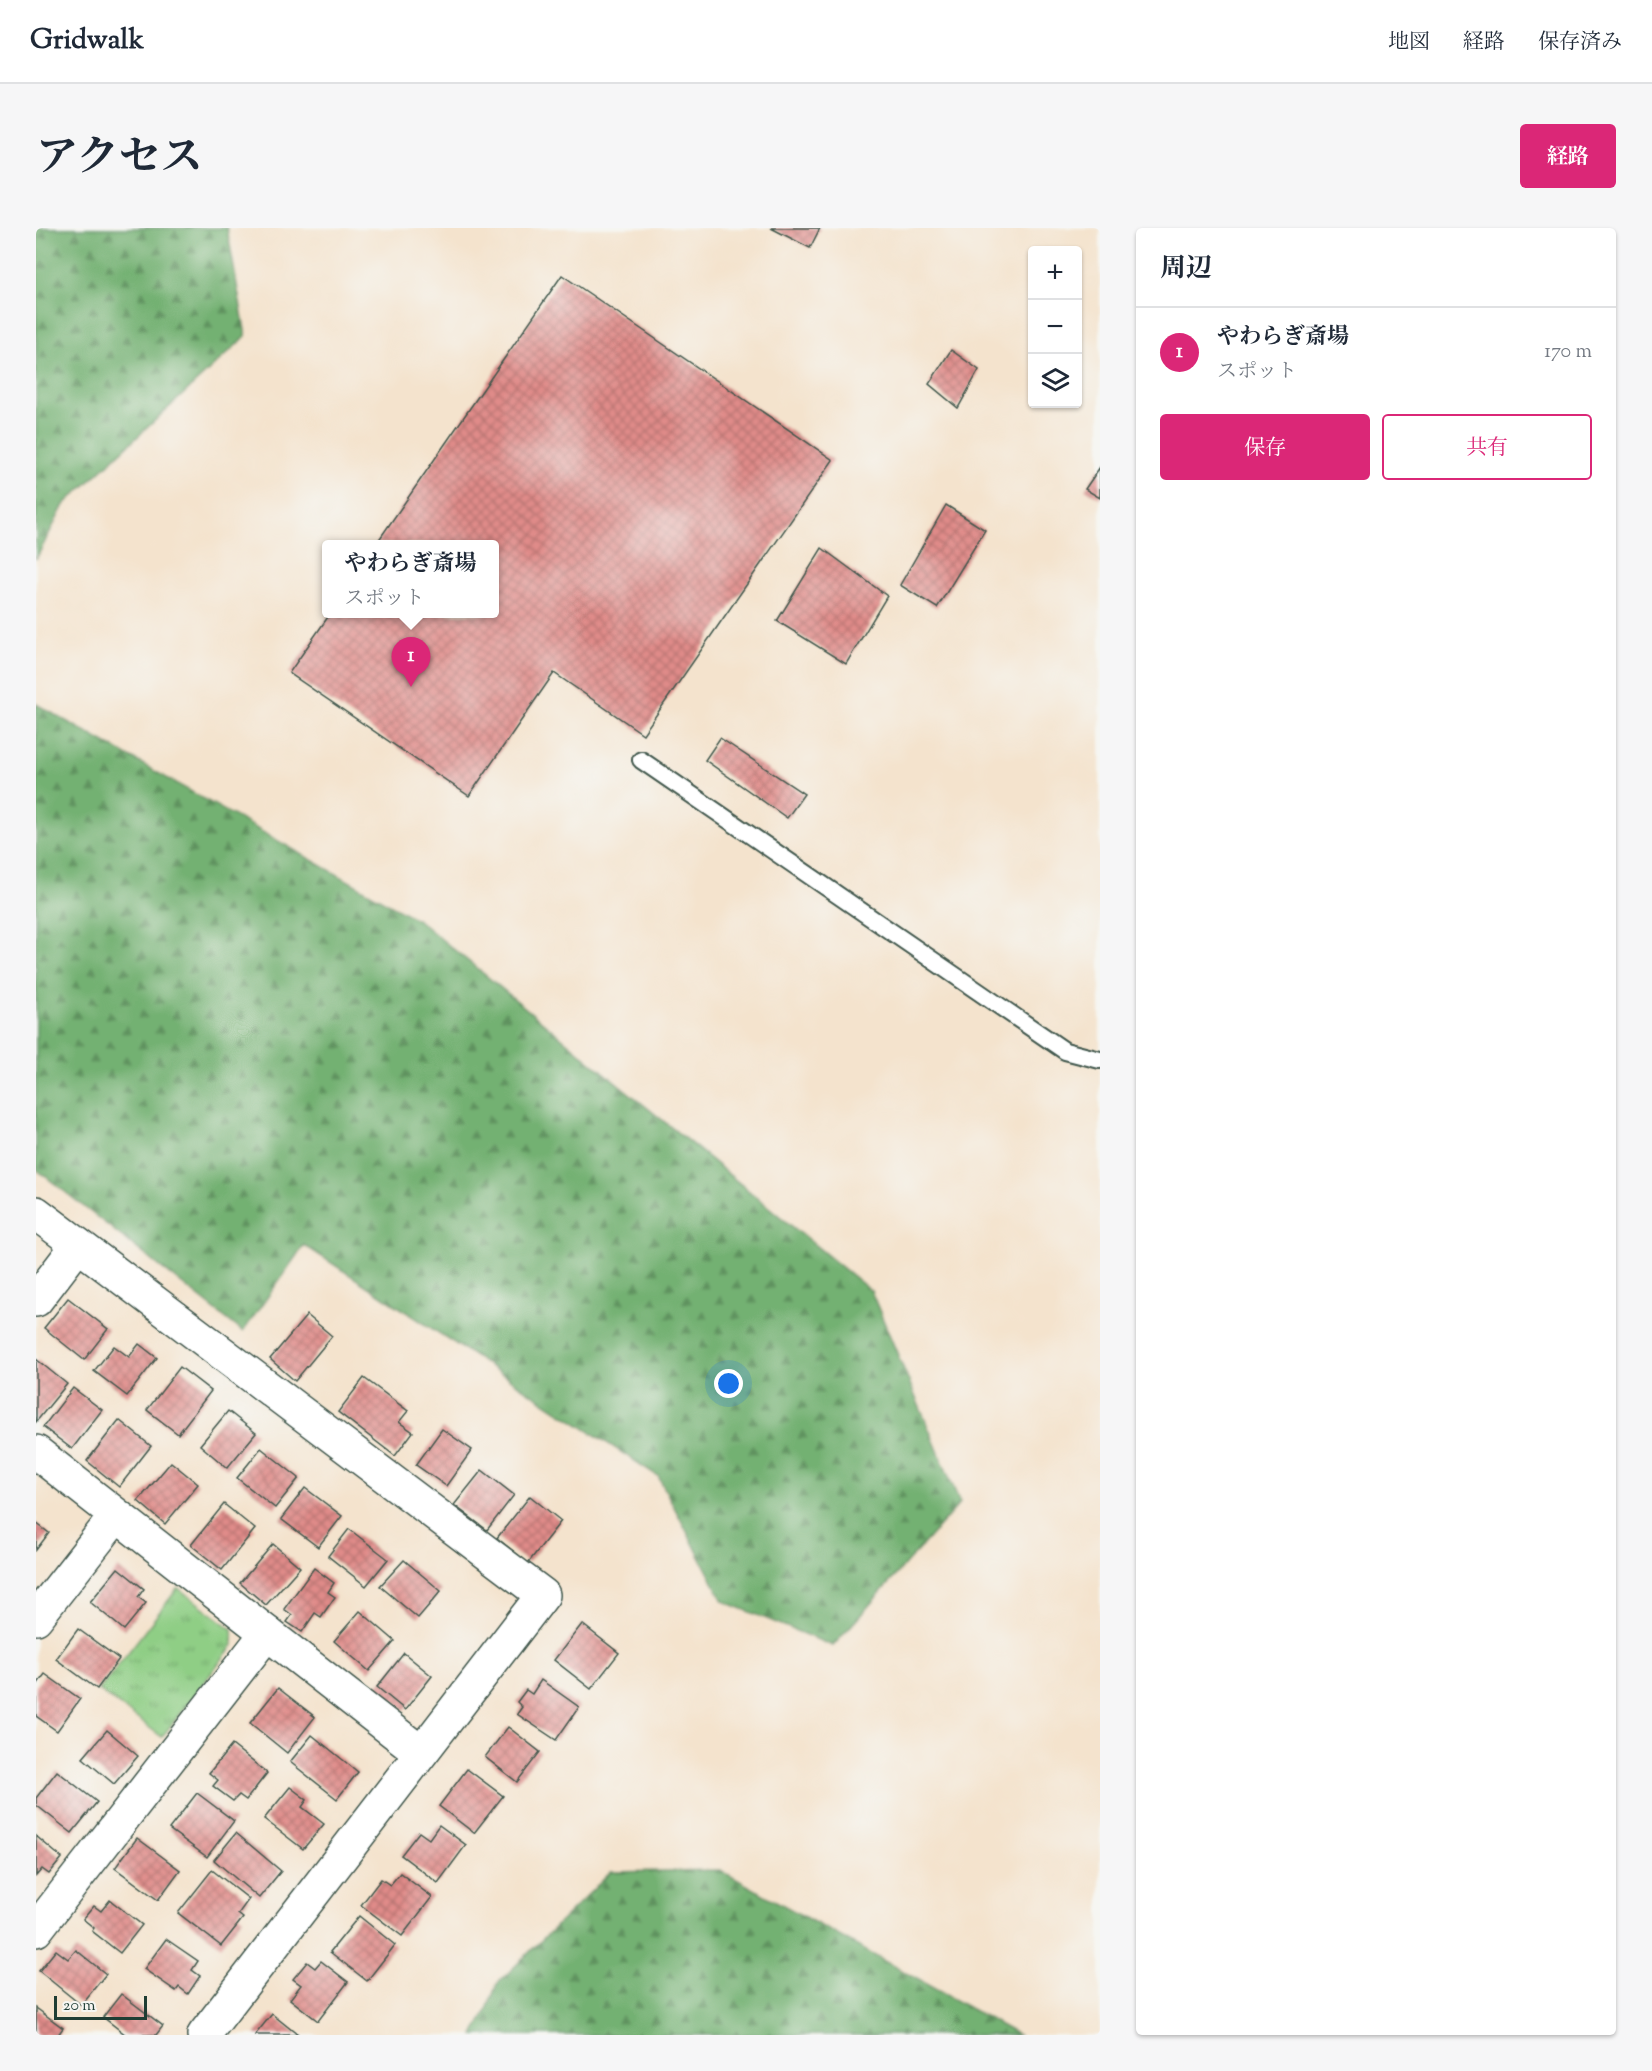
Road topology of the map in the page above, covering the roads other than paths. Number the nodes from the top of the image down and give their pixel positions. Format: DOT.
graph roads {
  1 [pos="641,760"];
  2 [pos="1100,1060"];
  3 [pos="36,1214"];
  4 [pos="78,1245"];
  5 [pos="36,1300"];
  6 [pos="36,1452"];
  7 [pos="116,1516"];
  8 [pos="36,1618"];
  9 [pos="267,1633"];
  10 [pos="420,1752"];
  11 [pos="36,1930"];
  12 [pos="204,2035"];
  1 -- 2 [label="lane"];
  3 -- 4 [label="street"];
  4 -- 5 [label="street"];
  4 -- 10 [label="street"];
  6 -- 7 [label="street"];
  7 -- 8 [label="street"];
  7 -- 9 [label="street"];
  9 -- 10 [label="street"];
  9 -- 11 [label="street"];
  10 -- 12 [label="street"];
}
